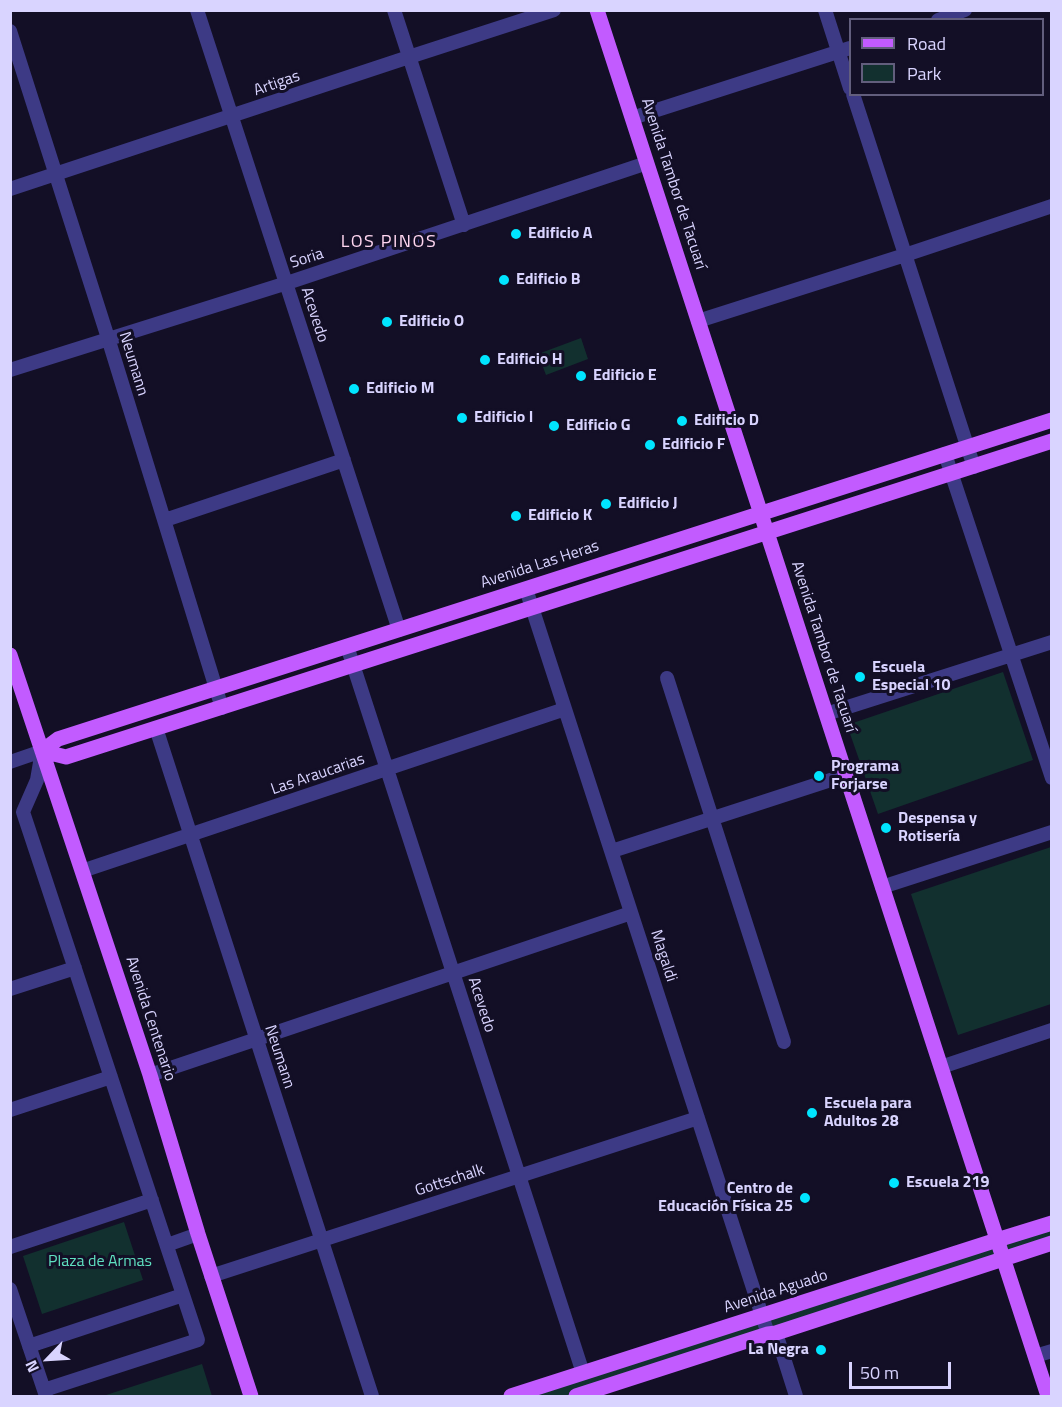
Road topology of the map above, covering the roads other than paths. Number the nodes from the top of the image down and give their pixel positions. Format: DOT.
graph roads {
  1 [pos="197,10"];
  2 [pos="394,10"];
  3 [pos="554,10"];
  4 [pos="597,10"];
  5 [pos="825,10"];
  6 [pos="965,10"];
  7 [pos="943,18"];
  8 [pos="10,31"];
  9 [pos="845,50"];
  10 [pos="409,57"];
  11 [pos="849,80"];
  12 [pos="854,96"];
  13 [pos="232,117"];
  14 [pos="632,118"];
  15 [pos="647,163"];
  16 [pos="56,174"];
  17 [pos="10,189"];
  18 [pos="1052,206"];
  19 [pos="464,225"];
  20 [pos="905,255"];
  21 [pos="286,283"];
  22 [pos="698,321"];
  23 [pos="108,338"];
  24 [pos="10,370"];
  25 [pos="1052,420"];
  26 [pos="1052,441"];
  27 [pos="968,448"];
  28 [pos="945,454"];
  29 [pos="344,460"];
  30 [pos="974,466"];
  31 [pos="951,472"];
  32 [pos="760,513"];
  33 [pos="165,520"];
  34 [pos="766,532"];
  35 [pos="526,589"];
  36 [pos="532,607"];
  37 [pos="399,630"];
  38 [pos="1052,642"];
  39 [pos="347,646"];
  40 [pos="1011,654"];
  41 [pos="10,655"];
  42 [pos="353,665"];
  43 [pos="667,678"];
  44 [pos="217,689"];
  45 [pos="222,708"];
  46 [pos="566,709"];
  47 [pos="826,714"];
  48 [pos="156,728"];
  49 [pos="42,751"];
  50 [pos="10,762"];
  51 [pos="387,769"];
  52 [pos="846,775"];
  53 [pos="1052,778"];
  54 [pos="712,818"];
  55 [pos="1052,832"];
  56 [pos="190,835"];
  57 [pos="612,851"];
  58 [pos="82,871"];
  59 [pos="882,887"];
  60 [pos="632,913"];
  61 [pos="75,968"];
  62 [pos="454,972"];
  63 [pos="10,989"];
  64 [pos="1052,1030"];
  65 [pos="256,1039"];
  66 [pos="784,1042"];
  67 [pos="941,1067"];
  68 [pos="150,1075"];
  69 [pos="111,1077"];
  70 [pos="10,1110"];
  71 [pos="698,1118"];
  72 [pos="519,1176"];
  73 [pos="152,1200"];
  74 [pos="1052,1223"];
  75 [pos="198,1234"];
  76 [pos="321,1240"];
  77 [pos="997,1240"];
  78 [pos="1052,1243"];
  79 [pos="167,1245"];
  80 [pos="10,1247"];
  81 [pos="1004,1258"];
  82 [pos="211,1276"];
  83 [pos="10,1289"];
  84 [pos="183,1295"];
  85 [pos="762,1316"];
  86 [pos="772,1334"];
  87 [pos="29,1346"];
  88 [pos="1052,1351"];
  89 [pos="1035,1356"];
  90 [pos="583,1373"];
  91 [pos="546,1391"];
  92 [pos="45,1393"];
  93 [pos="251,1396"];
  94 [pos="372,1396"];
  95 [pos="511,1396"];
  96 [pos="576,1396"];
  97 [pos="796,1396"];
  98 [pos="1048,1396"];
  1 -- 13 [label="street, Acevedo"];
  2 -- 10 [label="street"];
  3 -- 10 [label="street, Artigas"];
  4 -- 14 [label="main road, Avenida Tambor de Tacuarí"];
  5 -- 9 [label="street"];
  6 -- 7 [label="street"];
  8 -- 16 [label="street, Neumann"];
  9 -- 11 [label="street"];
  9 -- 14 [label="street"];
  10 -- 13 [label="street, Artigas"];
  10 -- 19 [label="street"];
  12 -- 20 [label="street"];
  13 -- 16 [label="street, Artigas"];
  13 -- 21 [label="street, Acevedo"];
  14 -- 15 [label="main road, Avenida Tambor de Tacuarí"];
  15 -- 19 [label="street, Soria"];
  15 -- 22 [label="main road, Avenida Tambor de Tacuarí"];
  16 -- 17 [label="street, Artigas"];
  16 -- 23 [label="street, Neumann"];
  18 -- 20 [label="street"];
  19 -- 21 [label="street, Soria"];
  20 -- 22 [label="street"];
  20 -- 27 [label="street"];
  21 -- 23 [label="street, Soria"];
  21 -- 29 [label="street, Acevedo"];
  22 -- 32 [label="main road, Avenida Tambor de Tacuarí"];
  23 -- 24 [label="street, Soria"];
  23 -- 33 [label="street, Neumann"];
  25 -- 27 [label="main road, Avenida Las Heras"];
  26 -- 30 [label="main road, Avenida Las Heras"];
  27 -- 28 [label="main road, Avenida Las Heras"];
  27 -- 30 [label="street"];
  28 -- 31 [label="street"];
  28 -- 32 [label="main road, Avenida Las Heras"];
  29 -- 33 [label="street"];
  29 -- 37 [label="street, Acevedo"];
  30 -- 31 [label="main road, Avenida Las Heras"];
  31 -- 34 [label="main road, Avenida Las Heras"];
  31 -- 40 [label="street"];
  32 -- 34 [label="main road, Avenida Tambor de Tacuarí"];
  32 -- 35 [label="main road, Avenida Las Heras"];
  33 -- 44 [label="street, Neumann"];
  34 -- 36 [label="main road, Avenida Las Heras"];
  34 -- 47 [label="main road, Avenida Tambor de Tacuarí"];
  35 -- 36 [label="street, Magaldi"];
  35 -- 37 [label="main road, Avenida Las Heras"];
  36 -- 42 [label="main road, Avenida Las Heras"];
  36 -- 46 [label="street, Magaldi"];
  37 -- 39 [label="main road, Avenida Las Heras"];
  38 -- 40 [label="street"];
  39 -- 42 [label="street, Acevedo"];
  39 -- 44 [label="main road, Avenida Las Heras"];
  40 -- 47 [label="street"];
  40 -- 53 [label="street"];
  41 -- 49 [label="main road, Avenida Centenario"];
  42 -- 45 [label="main road, Avenida Las Heras"];
  42 -- 51 [label="street, Acevedo"];
  43 -- 54 [label="street"];
  44 -- 45 [label="street, Neumann"];
  44 -- 49 [label="main road, Avenida Las Heras"];
  45 -- 48 [label="main road, Avenida Las Heras"];
  46 -- 51 [label="street, Las Araucarias"];
  46 -- 57 [label="street, Magaldi"];
  47 -- 52 [label="main road, Avenida Tambor de Tacuarí"];
  48 -- 49 [label="main road, Avenida Las Heras"];
  48 -- 56 [label="street, Neumann"];
  49 -- 50 [label="street, Avenida Las Heras"];
  49 -- 58 [label="main road, Avenida Centenario"];
  49 -- 61 [label="street"];
  51 -- 56 [label="street, Las Araucarias"];
  51 -- 62 [label="street, Acevedo"];
  52 -- 54 [label="street"];
  52 -- 59 [label="main road, Avenida Tambor de Tacuarí"];
  54 -- 57 [label="street"];
  54 -- 66 [label="street"];
  55 -- 59 [label="street"];
  56 -- 58 [label="street, Las Araucarias"];
  56 -- 65 [label="street, Neumann"];
  57 -- 60 [label="street, Magaldi"];
  58 -- 68 [label="main road, Avenida Centenario"];
  59 -- 67 [label="main road, Avenida Tambor de Tacuarí"];
  60 -- 62 [label="street"];
  60 -- 71 [label="street, Magaldi"];
  61 -- 63 [label="street"];
  61 -- 69 [label="street"];
  62 -- 65 [label="street"];
  62 -- 72 [label="street, Acevedo"];
  64 -- 67 [label="street"];
  65 -- 68 [label="street"];
  65 -- 76 [label="street, Neumann"];
  67 -- 77 [label="main road, Avenida Tambor de Tacuarí"];
  68 -- 75 [label="main road, Avenida Centenario"];
  69 -- 70 [label="street"];
  69 -- 73 [label="street"];
  71 -- 72 [label="street, Gottschalk"];
  71 -- 85 [label="street, Magaldi"];
  72 -- 76 [label="street, Gottschalk"];
  72 -- 90 [label="street, Acevedo"];
  73 -- 79 [label="street"];
  73 -- 80 [label="street"];
  74 -- 77 [label="main road, Avenida Aguado"];
  75 -- 79 [label="street"];
  75 -- 82 [label="main road, Avenida Centenario"];
  76 -- 82 [label="street, Gottschalk"];
  76 -- 94 [label="street, Neumann"];
  77 -- 81 [label="main road, Avenida Tambor de Tacuarí"];
  77 -- 85 [label="main road, Avenida Aguado"];
  78 -- 81 [label="main road"];
  79 -- 84 [label="street"];
  81 -- 86 [label="main road"];
  81 -- 89 [label="main road, Avenida Tambor de Tacuarí"];
  82 -- 93 [label="main road, Avenida Centenario"];
  83 -- 87 [label="street"];
  84 -- 87 [label="street"];
  84 -- 92 [label="street"];
  85 -- 86 [label="street, Magaldi"];
  85 -- 90 [label="main road, Avenida Aguado"];
  86 -- 96 [label="main road"];
  86 -- 97 [label="street, Magaldi"];
  87 -- 92 [label="street"];
  88 -- 89 [label="street"];
  89 -- 98 [label="main road, Avenida Tambor de Tacuarí"];
  90 -- 91 [label="main road, Avenida Aguado"];
  91 -- 95 [label="main road, Avenida Aguado"];
}
